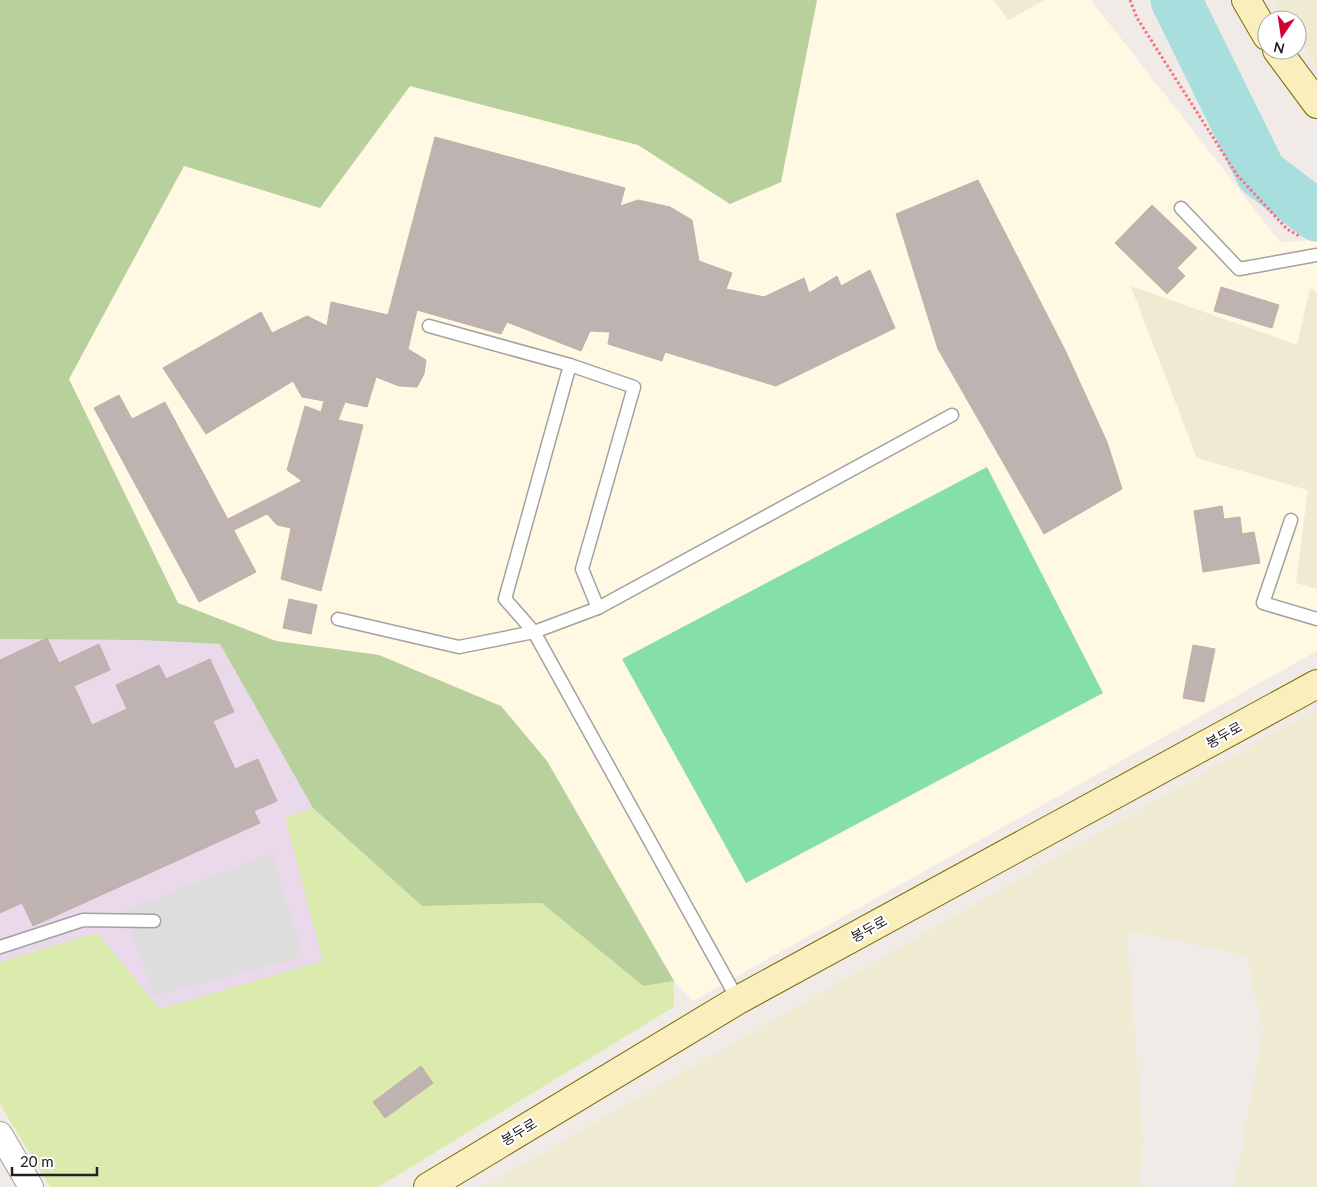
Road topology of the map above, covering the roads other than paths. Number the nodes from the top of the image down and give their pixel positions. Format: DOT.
graph roads {
  1 [pos="1246,0"];
  2 [pos="1257,19"];
  3 [pos="1284,60"];
  4 [pos="1317,104"];
  5 [pos="1181,208"];
  6 [pos="1317,255"];
  7 [pos="429,326"];
  8 [pos="570,365"];
  9 [pos="952,415"];
  10 [pos="1291,520"];
  11 [pos="598,608"];
  12 [pos="1317,619"];
  13 [pos="338,620"];
  14 [pos="534,632"];
  15 [pos="1317,684"];
  16 [pos="154,921"];
  17 [pos="0,947"];
  18 [pos="738,1000"];
  19 [pos="0,1134"];
  20 [pos="31,1187"];
  21 [pos="428,1187"];
  1 -- 2 [label="main road"];
  3 -- 4 [label="main road"];
  5 -- 6 [label="lane"];
  7 -- 8 [label="lane"];
  8 -- 11 [label="lane"];
  8 -- 14 [label="lane"];
  9 -- 11 [label="lane"];
  10 -- 12 [label="lane"];
  11 -- 14 [label="lane"];
  13 -- 14 [label="lane"];
  14 -- 18 [label="lane"];
  15 -- 18 [label="main road, 봉두로"];
  16 -- 17 [label="lane"];
  18 -- 21 [label="main road, 봉두로"];
  19 -- 20 [label="street"];
}
